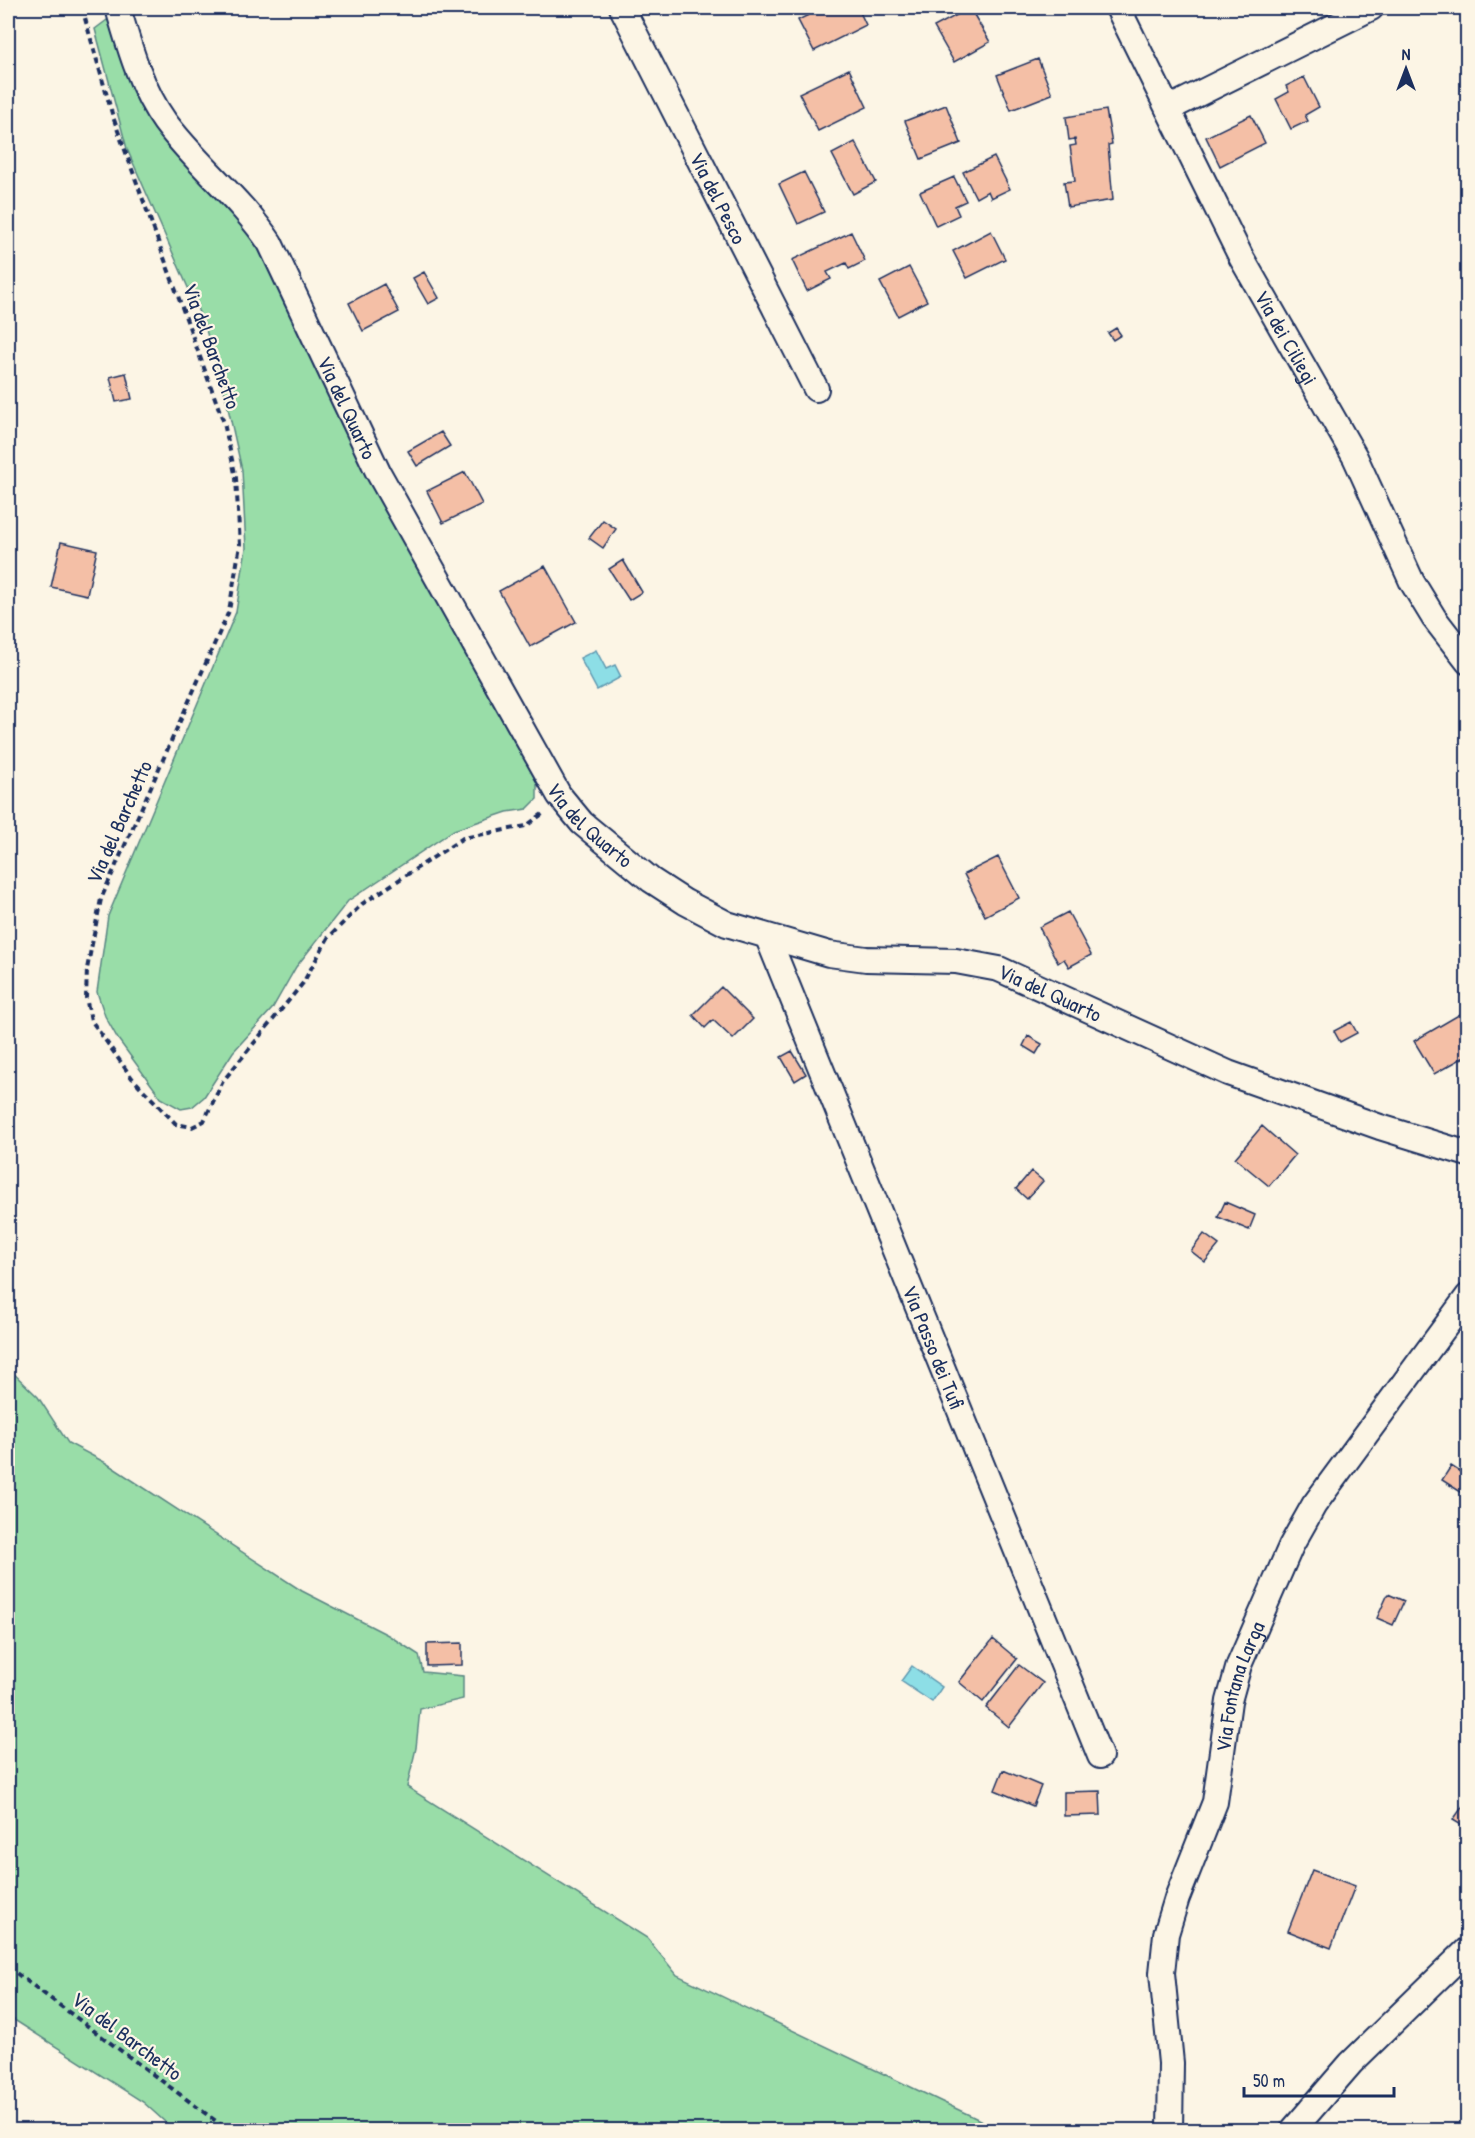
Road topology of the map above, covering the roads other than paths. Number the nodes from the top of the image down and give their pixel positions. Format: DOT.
graph roads {
  1 [pos="118,8"];
  2 [pos="622,8"];
  3 [pos="1118,8"];
  4 [pos="1371,8"];
  5 [pos="1168,109"];
  6 [pos="816,389"];
  7 [pos="1467,662"];
  8 [pos="768,938"];
  9 [pos="1467,1154"];
  10 [pos="1467,1296"];
  11 [pos="1100,1756"];
  12 [pos="1467,1949"];
  13 [pos="1170,2130"];
  14 [pos="1293,2130"];
  1 -- 8 [label="street, Via del Quarto"];
  2 -- 6 [label="street, Via del Pesco"];
  3 -- 5 [label="street, Via dei Ciliegi"];
  4 -- 5 [label="street"];
  5 -- 7 [label="street, Via dei Ciliegi"];
  8 -- 9 [label="street, Via del Quarto"];
  8 -- 11 [label="street, Via Passo dei Tufi"];
  10 -- 13 [label="street, Via Fontana Larga"];
  12 -- 14 [label="street"];
}
